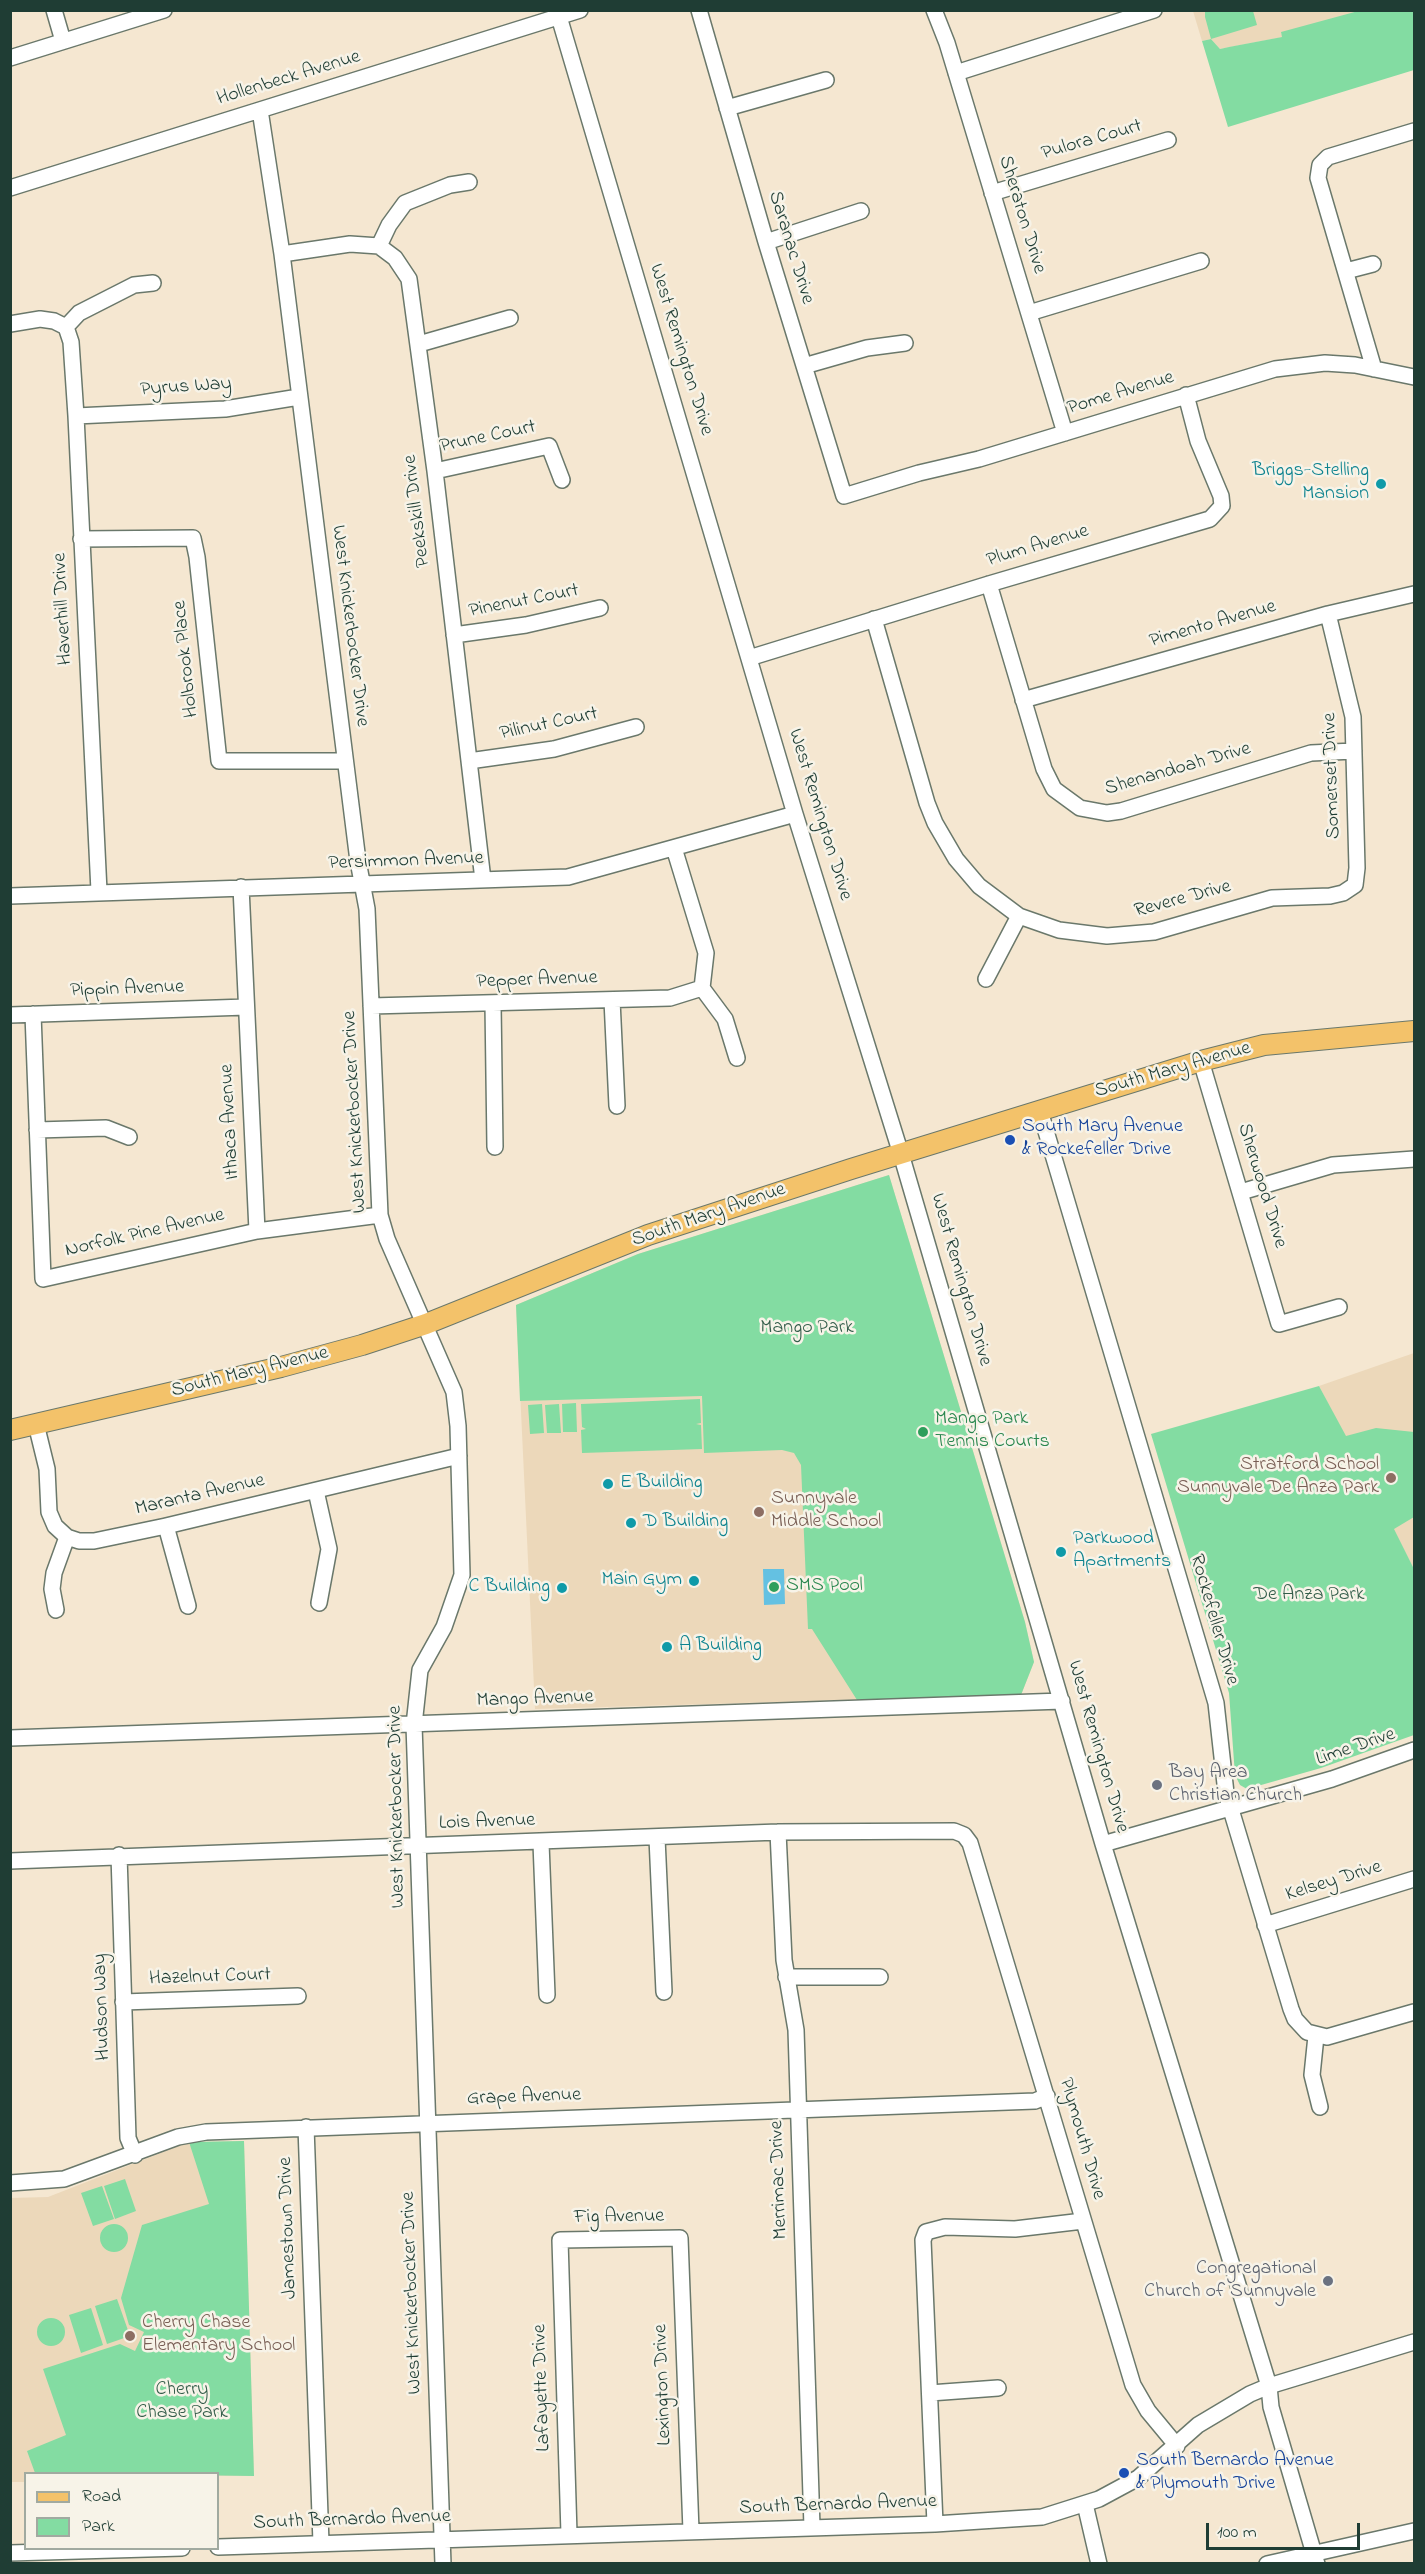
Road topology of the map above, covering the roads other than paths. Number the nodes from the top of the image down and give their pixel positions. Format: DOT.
graph roads {
  1 [pos="54,10"];
  2 [pos="164,10"];
  3 [pos="580,10"];
  4 [pos="699,10"];
  5 [pos="934,10"];
  6 [pos="1154,10"];
  7 [pos="558,14"];
  8 [pos="1123,15"];
  9 [pos="63,41"];
  10 [pos="10,58"];
  11 [pos="956,73"];
  12 [pos="825,80"];
  13 [pos="727,108"];
  14 [pos="260,110"];
  15 [pos="1414,130"];
  16 [pos="1168,141"];
  17 [pos="469,182"];
  18 [pos="10,188"];
  19 [pos="992,193"];
  20 [pos="861,212"];
  21 [pos="766,242"];
  22 [pos="379,246"];
  23 [pos="282,254"];
  24 [pos="1201,261"];
  25 [pos="1373,264"];
  26 [pos="1346,271"];
  27 [pos="153,284"];
  28 [pos="1029,314"];
  29 [pos="510,318"];
  30 [pos="10,324"];
  31 [pos="66,327"];
  32 [pos="905,343"];
  33 [pos="418,344"];
  34 [pos="804,366"];
  35 [pos="1374,369"];
  36 [pos="1414,377"];
  37 [pos="1186,395"];
  38 [pos="299,397"];
  39 [pos="76,416"];
  40 [pos="1065,433"];
  41 [pos="435,471"];
  42 [pos="562,480"];
  43 [pos="844,496"];
  44 [pos="81,539"];
  45 [pos="989,584"];
  46 [pos="1414,594"];
  47 [pos="600,608"];
  48 [pos="1328,614"];
  49 [pos="874,620"];
  50 [pos="454,636"];
  51 [pos="749,658"];
  52 [pos="1023,700"];
  53 [pos="636,727"];
  54 [pos="1354,751"];
  55 [pos="345,761"];
  56 [pos="469,761"];
  57 [pos="795,814"];
  58 [pos="674,848"];
  59 [pos="1357,867"];
  60 [pos="483,880"];
  61 [pos="362,886"];
  62 [pos="241,887"];
  63 [pos="99,891"];
  64 [pos="10,896"];
  65 [pos="1019,916"];
  66 [pos="986,979"];
  67 [pos="702,988"];
  68 [pos="612,1000"];
  69 [pos="493,1004"];
  70 [pos="246,1006"];
  71 [pos="371,1006"];
  72 [pos="33,1014"];
  73 [pos="10,1015"];
  74 [pos="1414,1031"];
  75 [pos="737,1058"];
  76 [pos="1201,1061"];
  77 [pos="617,1106"];
  78 [pos="1041,1111"];
  79 [pos="37,1130"];
  80 [pos="129,1137"];
  81 [pos="495,1147"];
  82 [pos="901,1154"];
  83 [pos="1414,1159"];
  84 [pos="1241,1192"];
  85 [pos="380,1215"];
  86 [pos="257,1231"];
  87 [pos="1339,1306"];
  88 [pos="426,1324"];
  89 [pos="36,1424"];
  90 [pos="10,1430"];
  91 [pos="459,1456"];
  92 [pos="316,1491"];
  93 [pos="166,1526"];
  94 [pos="67,1538"];
  95 [pos="319,1603"];
  96 [pos="188,1606"];
  97 [pos="56,1610"];
  98 [pos="1062,1701"];
  99 [pos="414,1725"];
  100 [pos="10,1738"];
  101 [pos="1414,1750"];
  102 [pos="1231,1808"];
  103 [pos="778,1832"];
  104 [pos="963,1835"];
  105 [pos="657,1838"];
  106 [pos="541,1843"];
  107 [pos="1103,1845"];
  108 [pos="418,1846"];
  109 [pos="119,1855"];
  110 [pos="10,1861"];
  111 [pos="1414,1879"];
  112 [pos="1265,1925"];
  113 [pos="786,1977"];
  114 [pos="880,1977"];
  115 [pos="664,1992"];
  116 [pos="547,1995"];
  117 [pos="298,1996"];
  118 [pos="123,2001"];
  119 [pos="1414,2012"];
  120 [pos="1316,2036"];
  121 [pos="1047,2096"];
  122 [pos="1320,2107"];
  123 [pos="798,2110"];
  124 [pos="429,2123"];
  125 [pos="306,2127"];
  126 [pos="135,2156"];
  127 [pos="10,2183"];
  128 [pos="1083,2221"];
  129 [pos="680,2238"];
  130 [pos="560,2240"];
  131 [pos="1414,2342"];
  132 [pos="1269,2386"];
  133 [pos="998,2388"];
  134 [pos="930,2392"];
  135 [pos="1177,2446"];
  136 [pos="1084,2504"];
  137 [pos="935,2524"];
  138 [pos="812,2527"];
  139 [pos="691,2531"];
  140 [pos="1414,2531"];
  141 [pos="569,2534"];
  142 [pos="442,2539"];
  143 [pos="321,2542"];
  144 [pos="219,2547"];
  145 [pos="165,2550"];
  146 [pos="10,2553"];
  147 [pos="61,2557"];
  148 [pos="1315,2558"];
  149 [pos="443,2564"];
  150 [pos="1100,2564"];
  151 [pos="1267,2564"];
  1 -- 9 [label="street"];
  2 -- 9 [label="street"];
  3 -- 7 [label="street, Hollenbeck Avenue"];
  4 -- 13 [label="street, Saranac Drive"];
  5 -- 11 [label="street, Sheraton Drive"];
  6 -- 8 [label="street"];
  7 -- 14 [label="street, Hollenbeck Avenue"];
  7 -- 51 [label="street, West Remington Drive"];
  8 -- 11 [label="street"];
  9 -- 10 [label="street"];
  11 -- 19 [label="street, Sheraton Drive"];
  12 -- 13 [label="street"];
  13 -- 21 [label="street, Saranac Drive"];
  14 -- 18 [label="street, Hollenbeck Avenue"];
  14 -- 23 [label="street, West Knickerbocker Drive"];
  15 -- 26 [label="street"];
  16 -- 19 [label="street, Pulora Court"];
  17 -- 22 [label="street"];
  19 -- 28 [label="street, Sheraton Drive"];
  20 -- 21 [label="street"];
  21 -- 34 [label="street, Saranac Drive"];
  22 -- 23 [label="street"];
  22 -- 33 [label="street, Peekskill Drive"];
  23 -- 38 [label="street, West Knickerbocker Drive"];
  24 -- 28 [label="street"];
  25 -- 26 [label="street"];
  26 -- 35 [label="street"];
  27 -- 31 [label="street"];
  28 -- 40 [label="street, Sheraton Drive"];
  29 -- 33 [label="street"];
  30 -- 31 [label="street"];
  31 -- 39 [label="street, Haverhill Drive"];
  32 -- 34 [label="street"];
  33 -- 41 [label="street, Peekskill Drive"];
  34 -- 43 [label="street, Saranac Drive"];
  35 -- 36 [label="street, Pome Avenue"];
  35 -- 37 [label="street, Pome Avenue"];
  37 -- 40 [label="street, Pome Avenue"];
  37 -- 45 [label="street, Plum Avenue"];
  38 -- 39 [label="street, Pyrus Way"];
  38 -- 55 [label="street, West Knickerbocker Drive"];
  39 -- 44 [label="street, Haverhill Drive"];
  40 -- 43 [label="street, Pome Avenue"];
  41 -- 42 [label="street, Prune Court"];
  41 -- 50 [label="street, Peekskill Drive"];
  44 -- 55 [label="street, Holbrook Place"];
  44 -- 63 [label="street, Haverhill Drive"];
  45 -- 49 [label="street, Plum Avenue"];
  45 -- 52 [label="street, Shenandoah Drive"];
  46 -- 48 [label="street, Pimento Avenue"];
  47 -- 50 [label="street, Pinenut Court"];
  48 -- 52 [label="street, Pimento Avenue"];
  48 -- 54 [label="street, Somerset Drive"];
  49 -- 51 [label="street, Plum Avenue"];
  49 -- 65 [label="street, Revere Drive"];
  50 -- 56 [label="street, Peekskill Drive"];
  51 -- 57 [label="street, West Remington Drive"];
  52 -- 54 [label="street, Shenandoah Drive"];
  53 -- 56 [label="street, Pilinut Court"];
  54 -- 59 [label="street, Somerset Drive"];
  55 -- 61 [label="street, West Knickerbocker Drive"];
  56 -- 60 [label="street, Peekskill Drive"];
  57 -- 58 [label="street, Persimmon Avenue"];
  57 -- 82 [label="street, West Remington Drive"];
  58 -- 60 [label="street, Persimmon Avenue"];
  58 -- 67 [label="street"];
  59 -- 65 [label="street, Revere Drive"];
  60 -- 61 [label="street, Persimmon Avenue"];
  61 -- 62 [label="street, Persimmon Avenue"];
  61 -- 71 [label="street, West Knickerbocker Drive"];
  62 -- 63 [label="street, Persimmon Avenue"];
  62 -- 70 [label="street, Ithaca Avenue"];
  63 -- 64 [label="street, Persimmon Avenue"];
  65 -- 66 [label="street"];
  67 -- 68 [label="street, Pepper Avenue"];
  67 -- 75 [label="street"];
  68 -- 69 [label="street, Pepper Avenue"];
  68 -- 77 [label="street"];
  69 -- 71 [label="street, Pepper Avenue"];
  69 -- 81 [label="street"];
  70 -- 72 [label="street, Pippin Avenue"];
  70 -- 86 [label="street, Ithaca Avenue"];
  71 -- 85 [label="street, West Knickerbocker Drive"];
  72 -- 73 [label="street, Pippin Avenue"];
  72 -- 79 [label="street"];
  74 -- 76 [label="main road, South Mary Avenue"];
  76 -- 78 [label="main road, South Mary Avenue"];
  76 -- 84 [label="street, Sherwood Drive"];
  78 -- 82 [label="main road, South Mary Avenue"];
  78 -- 102 [label="street, Rockefeller Drive"];
  79 -- 80 [label="street"];
  79 -- 86 [label="street, Norfolk Pine Avenue"];
  82 -- 88 [label="main road, South Mary Avenue"];
  82 -- 98 [label="street, West Remington Drive"];
  83 -- 84 [label="street"];
  84 -- 87 [label="street, Sherwood Drive"];
  85 -- 86 [label="street"];
  85 -- 88 [label="street, West Knickerbocker Drive"];
  88 -- 89 [label="main road, South Mary Avenue"];
  88 -- 91 [label="street, West Knickerbocker Drive"];
  89 -- 90 [label="main road, South Mary Avenue"];
  89 -- 94 [label="street"];
  91 -- 92 [label="street, Maranta Avenue"];
  91 -- 99 [label="street, West Knickerbocker Drive"];
  92 -- 93 [label="street, Maranta Avenue"];
  92 -- 95 [label="street"];
  93 -- 94 [label="street, Maranta Avenue"];
  93 -- 96 [label="street"];
  94 -- 97 [label="street"];
  98 -- 99 [label="street, Mango Avenue"];
  98 -- 107 [label="street, West Remington Drive"];
  99 -- 100 [label="street, Mango Avenue"];
  99 -- 108 [label="street, West Knickerbocker Drive"];
  101 -- 102 [label="street, Lime Drive"];
  102 -- 107 [label="street, Lime Drive"];
  102 -- 112 [label="street, Rockefeller Drive"];
  103 -- 104 [label="street, Lois Avenue"];
  103 -- 105 [label="street, Lois Avenue"];
  103 -- 113 [label="street, Merrimac Drive"];
  104 -- 121 [label="street, Plymouth Drive"];
  105 -- 106 [label="street, Lois Avenue"];
  105 -- 115 [label="street"];
  106 -- 108 [label="street, Lois Avenue"];
  106 -- 116 [label="street"];
  107 -- 132 [label="street, West Remington Drive"];
  108 -- 109 [label="street, Lois Avenue"];
  108 -- 124 [label="street, West Knickerbocker Drive"];
  109 -- 110 [label="street, Lois Avenue"];
  109 -- 118 [label="street, Hudson Way"];
  111 -- 112 [label="street, Kelsey Drive"];
  112 -- 120 [label="street, Rockefeller Drive"];
  113 -- 114 [label="street"];
  113 -- 123 [label="street, Merrimac Drive"];
  117 -- 118 [label="street, Hazelnut Court"];
  118 -- 126 [label="street, Hudson Way"];
  119 -- 120 [label="street"];
  120 -- 122 [label="street"];
  121 -- 123 [label="street, Grape Avenue"];
  121 -- 128 [label="street, Plymouth Drive"];
  123 -- 124 [label="street, Grape Avenue"];
  123 -- 138 [label="street, Merrimac Drive"];
  124 -- 125 [label="street, Grape Avenue"];
  124 -- 142 [label="street, West Knickerbocker Drive"];
  125 -- 126 [label="street, Grape Avenue"];
  125 -- 143 [label="street, Jamestown Drive"];
  126 -- 127 [label="street, Grape Avenue"];
  128 -- 134 [label="street"];
  128 -- 135 [label="street, Plymouth Drive"];
  129 -- 130 [label="street, Fig Avenue"];
  129 -- 139 [label="street, Lexington Drive"];
  130 -- 141 [label="street, Lafayette Drive"];
  131 -- 132 [label="street, South Bernardo Avenue"];
  132 -- 135 [label="street, South Bernardo Avenue"];
  132 -- 148 [label="street, West Remington Drive"];
  133 -- 134 [label="street"];
  134 -- 137 [label="street"];
  135 -- 136 [label="street, South Bernardo Avenue"];
  136 -- 137 [label="street, South Bernardo Avenue"];
  136 -- 150 [label="street"];
  137 -- 138 [label="street, South Bernardo Avenue"];
  138 -- 139 [label="street, South Bernardo Avenue"];
  139 -- 141 [label="street, South Bernardo Avenue"];
  140 -- 148 [label="street"];
  141 -- 142 [label="street, South Bernardo Avenue"];
  142 -- 143 [label="street, South Bernardo Avenue"];
  142 -- 149 [label="street, West Knickerbocker Drive"];
  143 -- 144 [label="street, South Bernardo Avenue"];
  145 -- 147 [label="street"];
  146 -- 147 [label="street"];
  148 -- 151 [label="street"];
}
